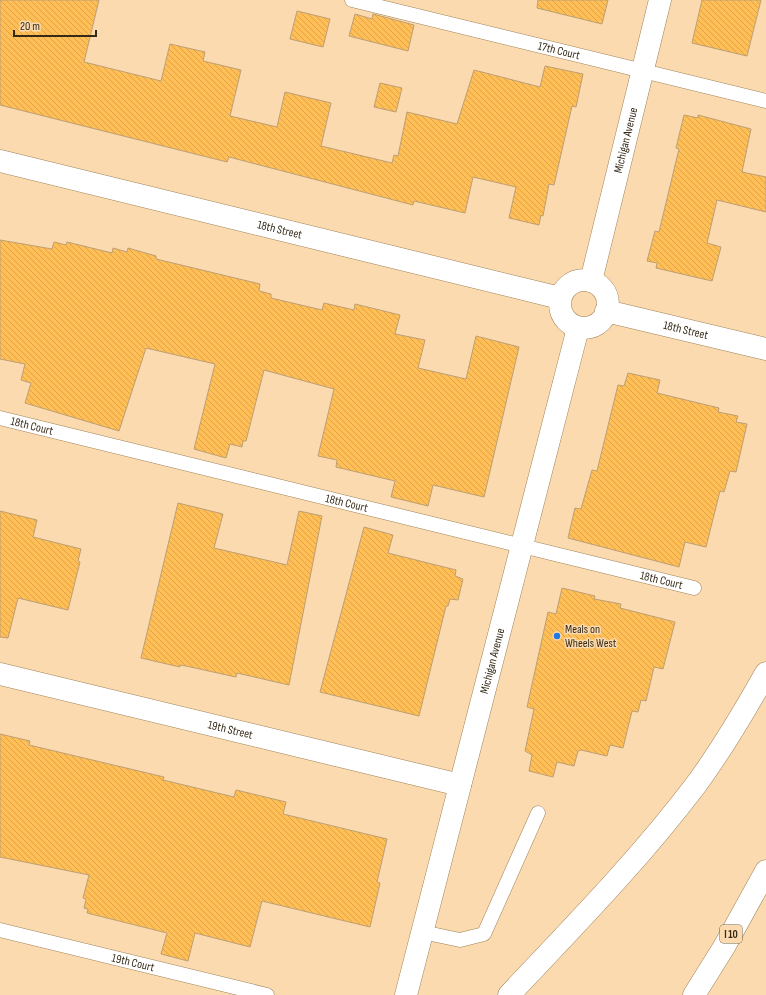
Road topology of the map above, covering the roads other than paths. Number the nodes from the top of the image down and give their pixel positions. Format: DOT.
graph roads {
  1 [pos="352,0"];
  2 [pos="660,0"];
  3 [pos="642,71"];
  4 [pos="766,101"];
  5 [pos="0,161"];
  6 [pos="591,281"];
  7 [pos="560,298"];
  8 [pos="606,311"];
  9 [pos="578,328"];
  10 [pos="766,349"];
  11 [pos="0,418"];
  12 [pos="522,544"];
  13 [pos="694,588"];
  14 [pos="0,674"];
  15 [pos="766,674"];
  16 [pos="460,785"];
  17 [pos="538,813"];
  18 [pos="766,871"];
  19 [pos="0,930"];
  20 [pos="422,932"];
  21 [pos="267,995"];
  22 [pos="406,995"];
  23 [pos="509,995"];
  24 [pos="694,995"];
  1 -- 3 [label="lane, 17th Court"];
  2 -- 3 [label="main road, Michigan Avenue"];
  3 -- 4 [label="lane, 17th Court"];
  3 -- 6 [label="main road, Michigan Avenue"];
  5 -- 7 [label="main road, 18th Street"];
  6 -- 7 [label="main road"];
  6 -- 8 [label="main road"];
  7 -- 9 [label="main road"];
  8 -- 9 [label="main road"];
  8 -- 10 [label="main road, 18th Street"];
  9 -- 12 [label="main road, Michigan Avenue"];
  11 -- 12 [label="lane, 18th Court"];
  12 -- 13 [label="lane, 18th Court"];
  12 -- 16 [label="main road, Michigan Avenue"];
  14 -- 16 [label="main road, 19th Street"];
  15 -- 23 [label="main road"];
  16 -- 20 [label="main road, Michigan Avenue"];
  17 -- 20 [label="lane"];
  18 -- 24 [label="main road, I 10"];
  19 -- 21 [label="lane, 19th Court"];
  20 -- 22 [label="main road, Michigan Avenue"];
}
